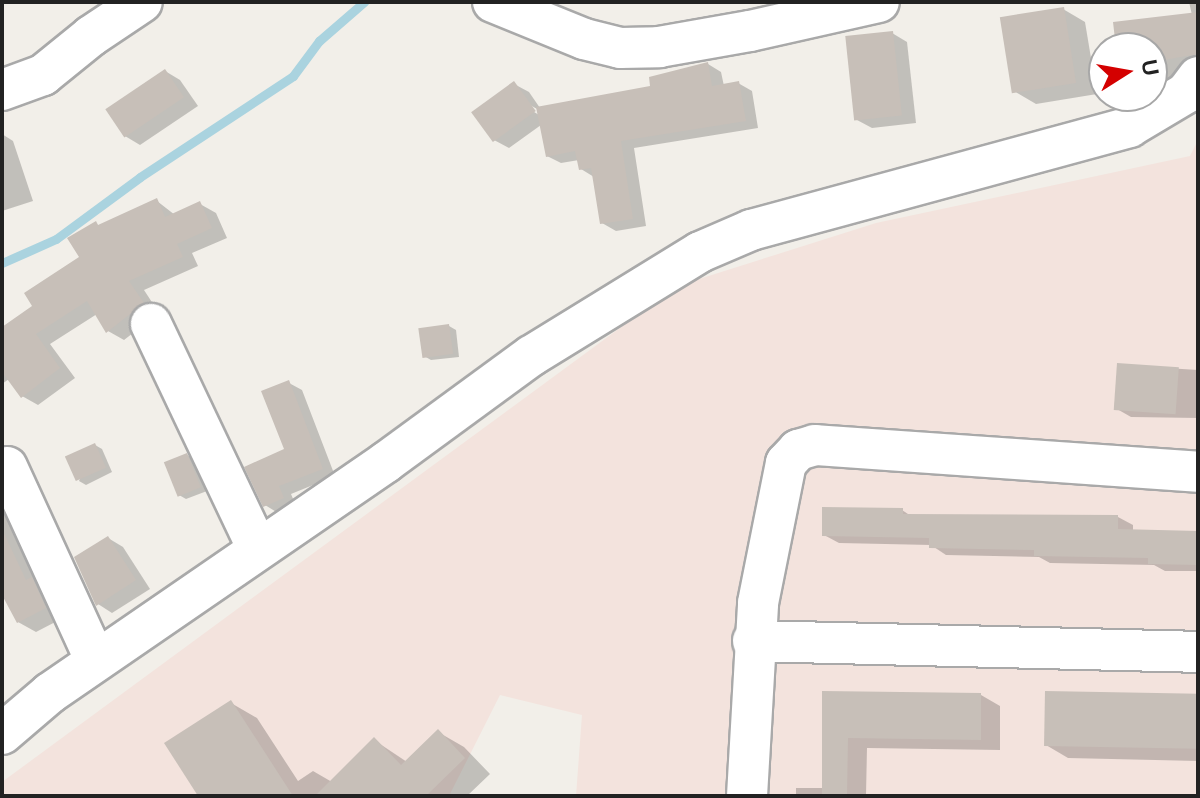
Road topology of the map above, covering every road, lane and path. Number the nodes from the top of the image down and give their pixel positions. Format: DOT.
graph roads {
  1 [pos="142,2"];
  2 [pos="493,2"];
  3 [pos="879,2"];
  4 [pos="1198,77"];
  5 [pos="2,90"];
  6 [pos="151,324"];
  7 [pos="7,467"];
  8 [pos="1198,472"];
  9 [pos="258,549"];
  10 [pos="753,641"];
  11 [pos="1198,652"];
  12 [pos="96,661"];
  13 [pos="2,734"];
  14 [pos="747,796"];
  1 -- 5 [label="street"];
  2 -- 3 [label="street"];
  4 -- 9 [label="street"];
  6 -- 9 [label="street"];
  7 -- 12 [label="street"];
  8 -- 10 [label="street"];
  9 -- 12 [label="street"];
  10 -- 11 [label="street"];
  10 -- 14 [label="street"];
  12 -- 13 [label="street"];
}
